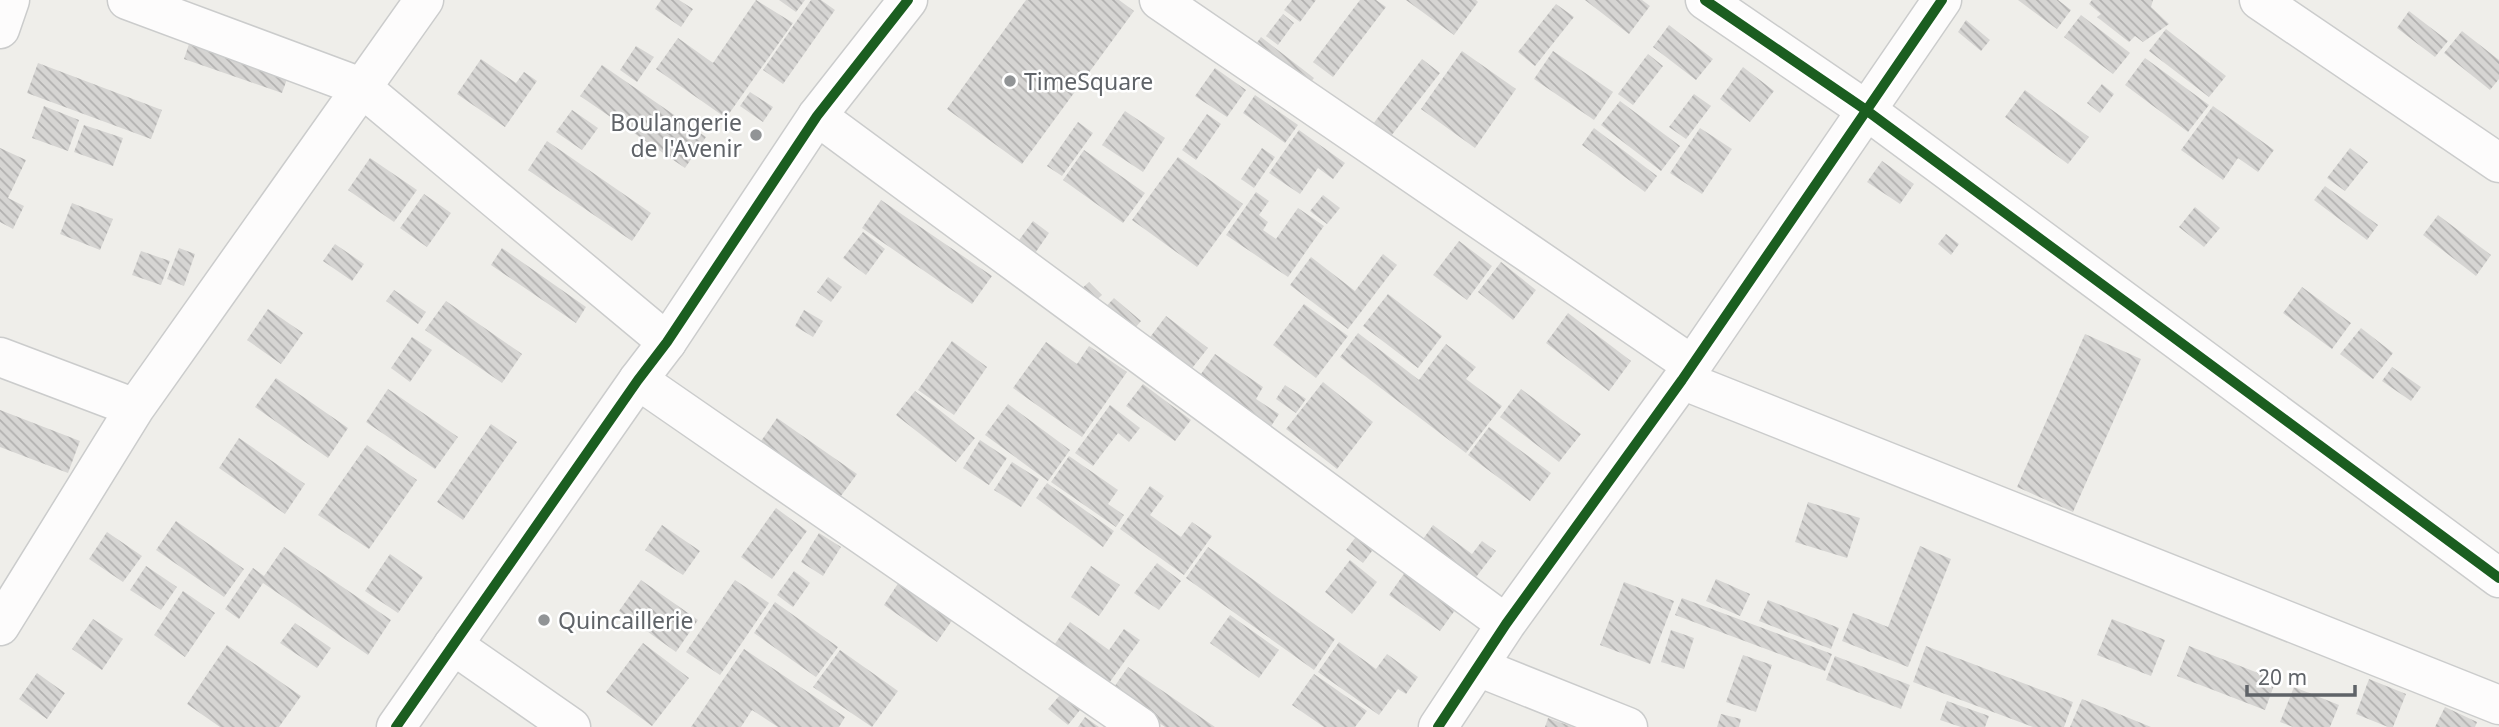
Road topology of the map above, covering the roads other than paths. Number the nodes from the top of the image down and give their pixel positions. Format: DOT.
graph roads {
  1 [pos="10,0"];
  2 [pos="127,0"];
  3 [pos="394,0"];
  4 [pos="424,0"];
  5 [pos="908,0"];
  6 [pos="1159,0"];
  7 [pos="1705,0"];
  8 [pos="1942,0"];
  9 [pos="2259,0"];
  10 [pos="0,29"];
  11 [pos="361,87"];
  12 [pos="1866,110"];
  13 [pos="817,116"];
  14 [pos="2499,163"];
  15 [pos="667,342"];
  16 [pos="0,357"];
  17 [pos="1687,373"];
  18 [pos="638,380"];
  19 [pos="135,408"];
  20 [pos="2495,568"];
  21 [pos="1506,624"];
  22 [pos="0,626"];
  23 [pos="453,645"];
  24 [pos="1478,667"];
  25 [pos="2499,705"];
  26 [pos="396,727"];
  27 [pos="571,727"];
  28 [pos="1140,727"];
  29 [pos="1438,727"];
  30 [pos="1629,727"];
  1 -- 10 [label="street"];
  2 -- 11 [label="street"];
  3 -- 11 [label="street"];
  4 -- 11 [label="street"];
  5 -- 13 [label="street"];
  6 -- 17 [label="street"];
  7 -- 12 [label="street"];
  8 -- 12 [label="street"];
  9 -- 14 [label="street"];
  11 -- 15 [label="street"];
  11 -- 19 [label="street"];
  12 -- 17 [label="street"];
  12 -- 20 [label="street"];
  13 -- 15 [label="street"];
  13 -- 21 [label="street"];
  15 -- 18 [label="street"];
  16 -- 19 [label="street"];
  17 -- 21 [label="street"];
  17 -- 25 [label="street"];
  18 -- 23 [label="street"];
  18 -- 28 [label="street"];
  19 -- 22 [label="street"];
  21 -- 24 [label="street"];
  23 -- 26 [label="street"];
  23 -- 27 [label="street"];
  24 -- 29 [label="street"];
  24 -- 30 [label="street"];
}
